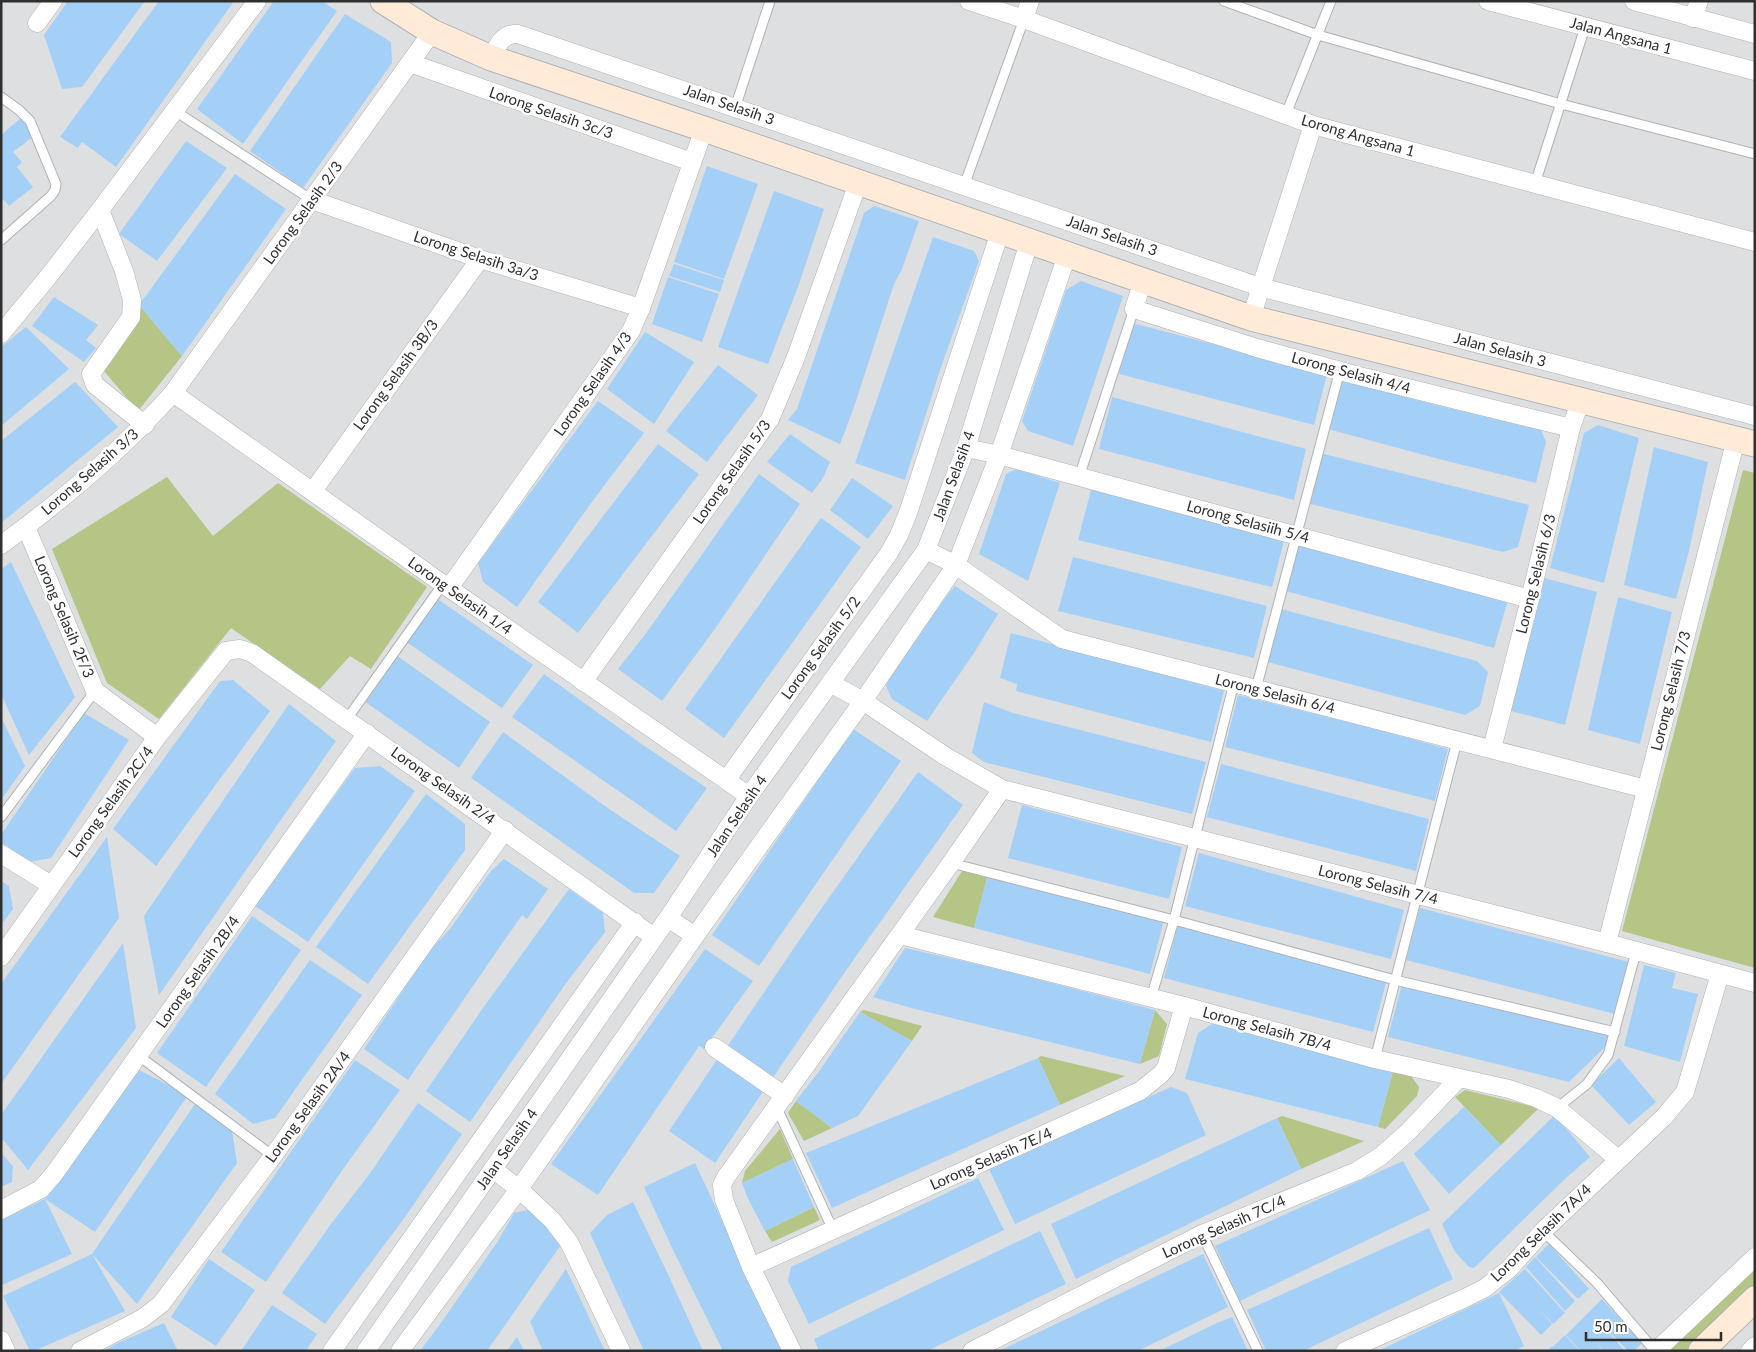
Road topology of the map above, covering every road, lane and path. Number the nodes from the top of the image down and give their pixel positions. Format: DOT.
graph roads {
  1 [pos="52,1"];
  2 [pos="257,1"];
  3 [pos="383,1"];
  4 [pos="770,1"];
  5 [pos="969,1"];
  6 [pos="1030,1"];
  7 [pos="1224,1"];
  8 [pos="1331,1"];
  9 [pos="1488,1"];
  10 [pos="1634,1"];
  11 [pos="1696,9"];
  12 [pos="1024,19"];
  13 [pos="37,23"];
  14 [pos="1585,27"];
  15 [pos="432,32"];
  16 [pos="1755,34"];
  17 [pos="1318,35"];
  18 [pos="491,58"];
  19 [pos="410,63"];
  20 [pos="1755,71"];
  21 [pos="1,96"];
  22 [pos="1560,104"];
  23 [pos="735,108"];
  24 [pos="175,111"];
  25 [pos="1286,114"];
  26 [pos="1313,125"];
  27 [pos="704,129"];
  28 [pos="1755,154"];
  29 [pos="692,162"];
  30 [pos="858,184"];
  31 [pos="1535,184"];
  32 [pos="964,186"];
  33 [pos="312,200"];
  34 [pos="100,210"];
  35 [pos="1000,232"];
  36 [pos="1,240"];
  37 [pos="1029,242"];
  38 [pos="1755,242"];
  39 [pos="1066,255"];
  40 [pos="480,259"];
  41 [pos="1143,280"];
  42 [pos="1260,287"];
  43 [pos="641,308"];
  44 [pos="1134,309"];
  45 [pos="1251,318"];
  46 [pos="1,334"];
  47 [pos="1340,370"];
  48 [pos="173,393"];
  49 [pos="1581,399"];
  50 [pos="1755,416"];
  51 [pos="144,425"];
  52 [pos="1571,428"];
  53 [pos="1745,442"];
  54 [pos="966,448"];
  55 [pos="999,455"];
  56 [pos="1079,477"];
  57 [pos="313,491"];
  58 [pos="26,527"];
  59 [pos="1297,535"];
  60 [pos="1,545"];
  61 [pos="926,550"];
  62 [pos="956,565"];
  63 [pos="446,586"];
  64 [pos="1530,599"];
  65 [pos="226,651"];
  66 [pos="583,682"];
  67 [pos="830,683"];
  68 [pos="1234,683"];
  69 [pos="1256,689"];
  70 [pos="95,692"];
  71 [pos="863,701"];
  72 [pos="347,719"];
  73 [pos="367,733"];
  74 [pos="157,738"];
  75 [pos="1457,740"];
  76 [pos="1492,750"];
  77 [pos="727,779"];
  78 [pos="1002,789"];
  79 [pos="1646,789"];
  80 [pos="749,796"];
  81 [pos="1,817"];
  82 [pos="505,830"];
  83 [pos="1193,839"];
  84 [pos="1,854"];
  85 [pos="951,863"];
  86 [pos="51,885"];
  87 [pos="1416,894"];
  88 [pos="668,918"];
  89 [pos="1174,920"];
  90 [pos="635,922"];
  91 [pos="900,935"];
  92 [pos="695,936"];
  93 [pos="654,937"];
  94 [pos="1607,943"];
  95 [pos="1636,952"];
  96 [pos="1,957"];
  97 [pos="1720,974"];
  98 [pos="1395,980"];
  99 [pos="1755,983"];
  100 [pos="1151,998"];
  101 [pos="1184,1006"];
  102 [pos="1614,1032"];
  103 [pos="714,1046"];
  104 [pos="139,1056"];
  105 [pos="1375,1059"];
  106 [pos="1458,1079"];
  107 [pos="781,1102"];
  108 [pos="1557,1108"];
  109 [pos="274,1156"];
  110 [pos="1618,1158"];
  111 [pos="493,1169"];
  112 [pos="519,1189"];
  113 [pos="1,1210"];
  114 [pos="834,1230"];
  115 [pos="1543,1231"];
  116 [pos="1202,1234"];
  117 [pos="1755,1257"];
  118 [pos="751,1267"];
  119 [pos="1755,1299"];
  120 [pos="1,1340"];
  121 [pos="6,1351"];
  122 [pos="80,1351"];
  123 [pos="332,1351"];
  124 [pos="366,1351"];
  125 [pos="400,1351"];
  126 [pos="621,1351"];
  127 [pos="792,1351"];
  128 [pos="972,1351"];
  129 [pos="1258,1351"];
  130 [pos="1345,1351"];
  131 [pos="1655,1351"];
  132 [pos="1701,1351"];
  1 -- 13 [label="street"];
  2 -- 24 [label="street"];
  3 -- 15 [label="street, Jalan Selasih 3"];
  4 -- 23 [label="lane"];
  5 -- 12 [label="street, Lorong Angsana 1"];
  6 -- 12 [label="street"];
  7 -- 17 [label="lane"];
  8 -- 17 [label="lane"];
  9 -- 14 [label="street, Jalan Angsana 1"];
  10 -- 11 [label="street"];
  11 -- 16 [label="street"];
  12 -- 25 [label="street, Lorong Angsana 1"];
  12 -- 32 [label="lane"];
  14 -- 20 [label="street, Jalan Angsana 1"];
  14 -- 22 [label="lane"];
  15 -- 18 [label="street, Jalan Selasih 3"];
  15 -- 19 [label="street, Lorong Selasih 2/3"];
  17 -- 22 [label="lane"];
  17 -- 25 [label="lane"];
  18 -- 23 [label="street, Jalan Selasih 3"];
  18 -- 27 [label="street, Jalan Selasih 3"];
  19 -- 29 [label="street, Lorong Selasih 3c/3"];
  19 -- 33 [label="street, Lorong Selasih 2/3"];
  21 -- 36 [label="lane"];
  22 -- 28 [label="lane"];
  22 -- 31 [label="lane"];
  23 -- 32 [label="street, Jalan Selasih 3"];
  24 -- 33 [label="lane"];
  24 -- 34 [label="street"];
  25 -- 26 [label="street, Lorong Angsana 1"];
  26 -- 31 [label="street, Lorong Angsana 1"];
  26 -- 42 [label="street"];
  27 -- 29 [label="street, Lorong Selasih 4/3"];
  27 -- 30 [label="street, Jalan Selasih 3"];
  29 -- 43 [label="street, Lorong Selasih 4/3"];
  30 -- 35 [label="street, Jalan Selasih 3"];
  30 -- 66 [label="street, Lorong Selasih 5/3"];
  31 -- 38 [label="street, Lorong Angsana 1"];
  32 -- 42 [label="street, Jalan Selasih 3"];
  33 -- 40 [label="street, Lorong Selasih 3a/3"];
  33 -- 48 [label="street, Lorong Selasih 2/3"];
  34 -- 46 [label="street"];
  34 -- 51 [label="street"];
  35 -- 37 [label="street, Jalan Selasih 3"];
  35 -- 77 [label="street, Lorong Selasih 5/2"];
  37 -- 39 [label="street, Jalan Selasih 3"];
  37 -- 54 [label="street, Jalan Selasih 4"];
  39 -- 41 [label="street, Jalan Selasih 3"];
  39 -- 55 [label="street"];
  40 -- 43 [label="street, Lorong Selasih 3a/3"];
  40 -- 57 [label="street, Lorong Selasih 3B/3"];
  41 -- 44 [label="street"];
  41 -- 45 [label="street, Jalan Selasih 3"];
  42 -- 45 [label="street"];
  42 -- 50 [label="street, Jalan Selasih 3"];
  43 -- 63 [label="street, Lorong Selasih 4/3"];
  44 -- 47 [label="street, Lorong Selasih 4/4"];
  44 -- 56 [label="lane"];
  45 -- 49 [label="street, Jalan Selasih 3"];
  47 -- 52 [label="street, Lorong Selasih 4/4"];
  47 -- 59 [label="lane"];
  48 -- 51 [label="street, Lorong Selasih 3/3"];
  48 -- 57 [label="street, Lorong Selasih 1/4"];
  49 -- 52 [label="street, Lorong Selasih 6/3"];
  49 -- 53 [label="street, Jalan Selasih 3"];
  51 -- 58 [label="street, Lorong Selasih 3/3"];
  52 -- 64 [label="street, Lorong Selasih 6/3"];
  53 -- 79 [label="street, Lorong Selasih 7/3"];
  54 -- 55 [label="street, Lorong Selasiih 5/4"];
  54 -- 61 [label="street, Jalan Selasih 4"];
  55 -- 56 [label="street, Lorong Selasiih 5/4"];
  55 -- 62 [label="street"];
  56 -- 59 [label="street, Lorong Selasiih 5/4"];
  57 -- 63 [label="street, Lorong Selasih 1/4"];
  58 -- 60 [label="street, Lorong Selasih 3/3"];
  58 -- 70 [label="street, Lorong Selasih 2F/3"];
  59 -- 64 [label="street, Lorong Selasiih 5/4"];
  59 -- 69 [label="lane"];
  61 -- 62 [label="street, Lorong Selasih 6/4"];
  61 -- 67 [label="street, Jalan Selasih 4"];
  62 -- 68 [label="street, Lorong Selasih 6/4"];
  62 -- 71 [label="street"];
  63 -- 66 [label="street, Lorong Selasih 1/4"];
  63 -- 72 [label="lane"];
  64 -- 76 [label="street, Lorong Selasih 6/3"];
  65 -- 72 [label="street, Lorong Selasih 2/4"];
  65 -- 74 [label="street, Lorong Selasih 2C/4"];
  66 -- 77 [label="street, Lorong Selasih 1/4"];
  67 -- 71 [label="street, Lorong Selasih 7/4"];
  67 -- 80 [label="street, Jalan Selasih 4"];
  68 -- 69 [label="street, Lorong Selasih 6/4"];
  68 -- 83 [label="lane"];
  69 -- 75 [label="street, Lorong Selasih 6/4"];
  70 -- 74 [label="street, Lorong Selasih 2F/3"];
  70 -- 81 [label="lane"];
  71 -- 78 [label="street, Lorong Selasih 7/4"];
  71 -- 92 [label="street"];
  72 -- 73 [label="street, Lorong Selasih 2/4"];
  73 -- 82 [label="street, Lorong Selasih 2/4"];
  73 -- 104 [label="street, Lorong Selasih 2B/4"];
  74 -- 86 [label="street, Lorong Selasih 2C/4"];
  75 -- 76 [label="street, Lorong Selasih 6/4"];
  75 -- 87 [label="lane"];
  76 -- 79 [label="street, Lorong Selasih 6/4"];
  77 -- 80 [label="street, Lorong Selasih 1/4"];
  78 -- 83 [label="street, Lorong Selasih 7/4"];
  78 -- 85 [label="street"];
  79 -- 94 [label="street, Lorong Selasih 7/3"];
  80 -- 88 [label="street, Jalan Selasih 4"];
  82 -- 90 [label="street, Lorong Selasih 2/4"];
  82 -- 109 [label="street, Lorong Selasih 2A/4"];
  83 -- 87 [label="street, Lorong Selasih 7/4"];
  83 -- 89 [label="lane"];
  84 -- 86 [label="street"];
  85 -- 89 [label="lane"];
  85 -- 91 [label="street"];
  86 -- 96 [label="street, Lorong Selasih 2C/4"];
  87 -- 94 [label="street, Lorong Selasih 7/4"];
  87 -- 98 [label="lane"];
  88 -- 92 [label="street"];
  88 -- 93 [label="street, Jalan Selasih 4"];
  89 -- 98 [label="lane"];
  89 -- 100 [label="lane"];
  90 -- 93 [label="street, Lorong Selasih 2/4"];
  90 -- 123 [label="street"];
  91 -- 100 [label="street, Lorong Selasih 7B/4"];
  91 -- 107 [label="street"];
  92 -- 112 [label="street"];
  93 -- 111 [label="street, Jalan Selasih 4"];
  94 -- 95 [label="street, Lorong Selasih 7/4"];
  95 -- 97 [label="street, Lorong Selasih 7/4"];
  95 -- 102 [label="lane"];
  97 -- 99 [label="street, Lorong Selasih 7/4"];
  97 -- 110 [label="street, Lorong Selasih 7A/4"];
  98 -- 102 [label="lane"];
  98 -- 105 [label="lane"];
  100 -- 101 [label="street, Lorong Selasih 7B/4"];
  101 -- 105 [label="street, Lorong Selasih 7B/4"];
  101 -- 114 [label="street, Lorong Selasih 7E/4"];
  102 -- 108 [label="lane"];
  103 -- 107 [label="street"];
  104 -- 109 [label="lane"];
  104 -- 113 [label="street, Lorong Selasih 2B/4"];
  105 -- 106 [label="street, Lorong Selasih 7B/4"];
  106 -- 108 [label="street, Lorong Selasih 7B/4"];
  106 -- 116 [label="street, Lorong Selasih 7C/4"];
  107 -- 114 [label="lane"];
  107 -- 118 [label="street"];
  108 -- 110 [label="street, Lorong Selasih 7B/4"];
  109 -- 122 [label="street, Lorong Selasih 2A/4"];
  110 -- 115 [label="street, Lorong Selasih 7A/4"];
  111 -- 112 [label="street"];
  111 -- 124 [label="street, Jalan Selasih 4"];
  112 -- 125 [label="street"];
  112 -- 126 [label="street"];
  114 -- 118 [label="street, Lorong Selasih 7E/4"];
  115 -- 130 [label="street, Lorong Selasih 7A/4"];
  115 -- 131 [label="lane"];
  116 -- 128 [label="street, Lorong Selasih 7C/4"];
  116 -- 129 [label="lane"];
  117 -- 131 [label="street"];
  118 -- 127 [label="street"];
  119 -- 132 [label="street"];
  120 -- 121 [label="street"];
}
